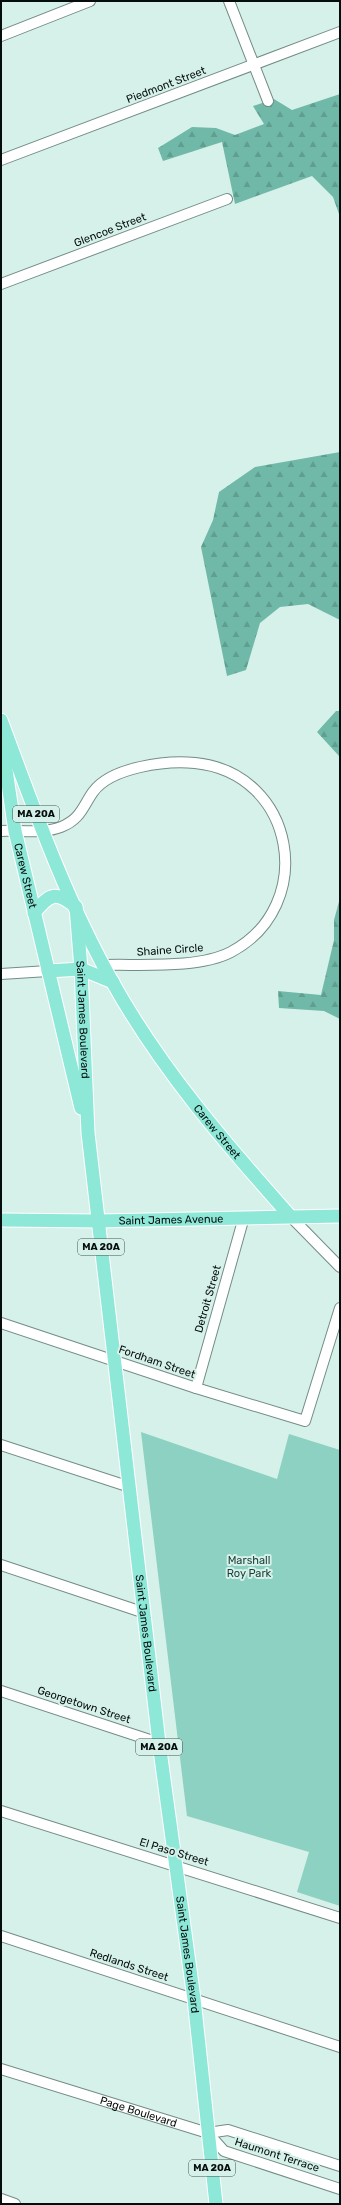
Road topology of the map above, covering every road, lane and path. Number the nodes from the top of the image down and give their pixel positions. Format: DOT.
graph roads {
  1 [pos="90,1"];
  2 [pos="229,1"];
  3 [pos="340,32"];
  4 [pos="1,36"];
  5 [pos="253,64"];
  6 [pos="268,101"];
  7 [pos="1,160"];
  8 [pos="227,199"];
  9 [pos="1,284"];
  10 [pos="1,720"];
  11 [pos="1,736"];
  12 [pos="14,830"];
  13 [pos="42,830"];
  14 [pos="1,831"];
  15 [pos="76,907"];
  16 [pos="34,912"];
  17 [pos="105,965"];
  18 [pos="81,968"];
  19 [pos="48,971"];
  20 [pos="1,974"];
  21 [pos="113,982"];
  22 [pos="88,1133"];
  23 [pos="290,1216"];
  24 [pos="340,1216"];
  25 [pos="244,1217"];
  26 [pos="1,1220"];
  27 [pos="98,1221"];
  28 [pos="340,1267"];
  29 [pos="340,1308"];
  30 [pos="1,1323"];
  31 [pos="115,1360"];
  32 [pos="196,1388"];
  33 [pos="1,1445"];
  34 [pos="130,1487"];
  35 [pos="1,1566"];
  36 [pos="145,1613"];
  37 [pos="1,1691"];
  38 [pos="159,1743"];
  39 [pos="1,1811"];
  40 [pos="177,1865"];
  41 [pos="340,1918"];
  42 [pos="1,1936"];
  43 [pos="194,1999"];
  44 [pos="340,2047"];
  45 [pos="1,2069"];
  46 [pos="208,2133"];
  47 [pos="340,2166"];
  48 [pos="340,2189"];
  49 [pos="1,2199"];
  50 [pos="15,2204"];
  51 [pos="216,2204"];
  1 -- 4 [label="street"];
  2 -- 5 [label="street"];
  3 -- 5 [label="street, Piedmont Street"];
  5 -- 6 [label="street"];
  5 -- 7 [label="street, Piedmont Street"];
  8 -- 9 [label="street, Glencoe Street"];
  10 -- 13 [label="main road, Carew Street / MA 20A"];
  11 -- 12 [label="main road, Carew Street / MA 20A"];
  12 -- 13 [label="street, Carew Street"];
  12 -- 14 [label="street"];
  12 -- 16 [label="main road, Carew Street / MA 20A"];
  13 -- 15 [label="main road, Carew Street / MA 20A"];
  13 -- 17 [label="street, Shaine Circle"];
  15 -- 16 [label="main road"];
  15 -- 17 [label="main road, Carew Street"];
  15 -- 18 [label="main road, Saint James Boulevard / MA 20A"];
  16 -- 19 [label="main road, Carew Street / MA 20A"];
  17 -- 21 [label="main road, Carew Street"];
  18 -- 19 [label="main road"];
  18 -- 21 [label="main road"];
  18 -- 22 [label="main road, Saint James Boulevard / MA 20A"];
  19 -- 20 [label="street"];
  19 -- 22 [label="main road, Saint James Boulevard / MA 20A"];
  21 -- 23 [label="main road, Carew Street"];
  22 -- 27 [label="main road, Saint James Boulevard / MA 20A"];
  23 -- 24 [label="main road, Saint James Avenue"];
  23 -- 25 [label="main road, Saint James Avenue"];
  23 -- 28 [label="street, Carew Street"];
  25 -- 27 [label="main road, Saint James Avenue"];
  25 -- 32 [label="street, Detroit Street"];
  26 -- 27 [label="main road, Saint James Avenue"];
  27 -- 31 [label="main road, Saint James Boulevard / MA 20A"];
  29 -- 32 [label="street, Fordham Street"];
  30 -- 31 [label="street, Fordham Street"];
  31 -- 32 [label="street, Fordham Street"];
  31 -- 34 [label="main road, Saint James Boulevard / MA 20A"];
  33 -- 34 [label="street"];
  34 -- 36 [label="main road, Saint James Boulevard / MA 20A"];
  35 -- 36 [label="street"];
  36 -- 38 [label="main road, Saint James Boulevard / MA 20A"];
  37 -- 38 [label="street, Georgetown Street"];
  38 -- 40 [label="main road, Saint James Boulevard / MA 20A"];
  39 -- 40 [label="street, El Paso Street"];
  40 -- 41 [label="street, El Paso Street"];
  40 -- 43 [label="main road, Saint James Boulevard / MA 20A"];
  42 -- 43 [label="street, Redlands Street"];
  43 -- 44 [label="street, Redlands Street"];
  43 -- 46 [label="main road, Saint James Boulevard / MA 20A"];
  45 -- 46 [label="street, Page Boulevard"];
  46 -- 47 [label="street, Haumont Terrace"];
  46 -- 48 [label="street, Haumont Terrace"];
  46 -- 51 [label="main road, MA 20A"];
  49 -- 50 [label="street"];
}
